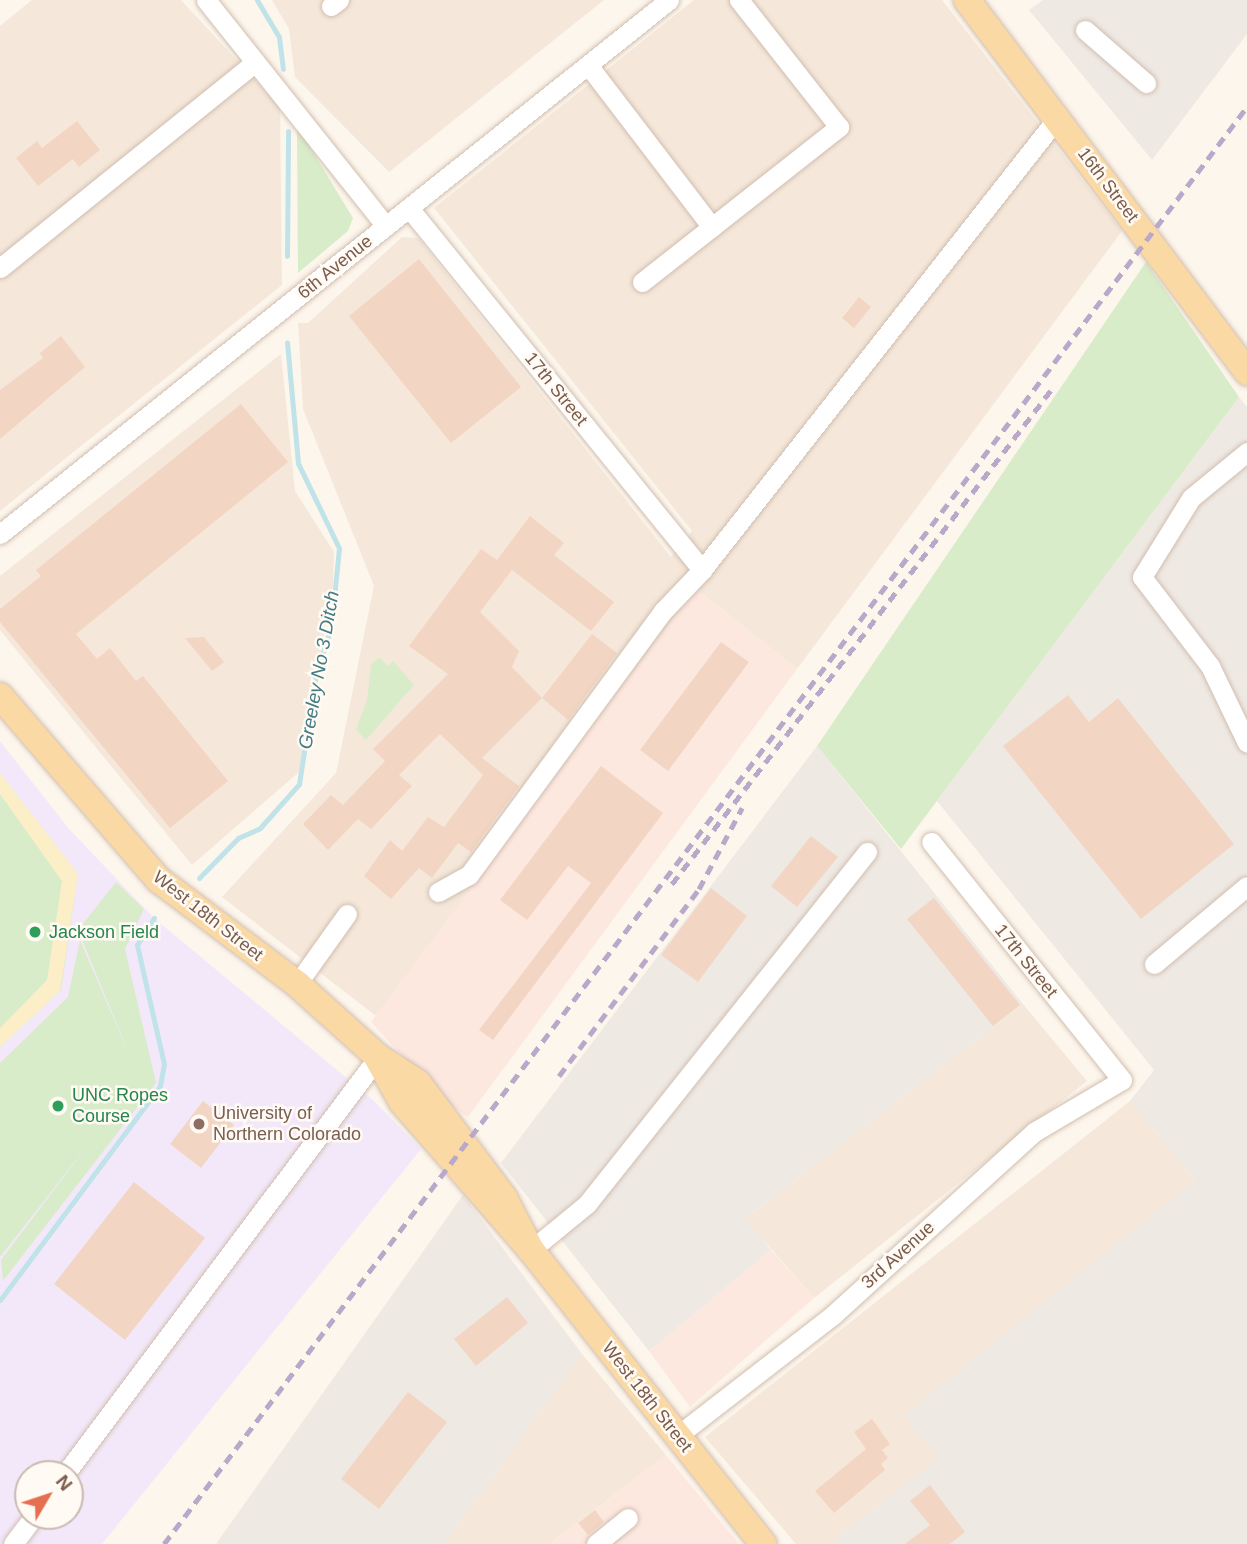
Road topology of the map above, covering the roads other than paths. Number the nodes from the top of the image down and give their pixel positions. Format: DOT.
graph roads {
  1 [pos="206,0"];
  2 [pos="669,0"];
  3 [pos="739,0"];
  4 [pos="967,0"];
  5 [pos="1085,30"];
  6 [pos="255,62"];
  7 [pos="588,65"];
  8 [pos="1146,83"];
  9 [pos="1058,117"];
  10 [pos="409,208"];
  11 [pos="386,226"];
  12 [pos="712,226"];
  13 [pos="0,268"];
  14 [pos="642,282"];
  15 [pos="1247,372"];
  16 [pos="1247,452"];
  17 [pos="0,534"];
  18 [pos="702,570"];
  19 [pos="0,696"];
  20 [pos="1247,743"];
  21 [pos="930,842"];
  22 [pos="867,852"];
  23 [pos="1247,886"];
  24 [pos="438,892"];
  25 [pos="346,914"];
  26 [pos="1154,964"];
  27 [pos="297,984"];
  28 [pos="377,1057"];
  29 [pos="1122,1080"];
  30 [pos="531,1250"];
  31 [pos="677,1436"];
  32 [pos="75,1460"];
  33 [pos="628,1518"];
  34 [pos="596,1544"];
  35 [pos="764,1544"];
  1 -- 6 [label="street"];
  2 -- 7 [label="street, 6th Avenue"];
  3 -- 12 [label="street"];
  4 -- 9 [label="main road, 16th Street"];
  5 -- 8 [label="street"];
  6 -- 11 [label="street"];
  6 -- 13 [label="street"];
  7 -- 10 [label="street, 6th Avenue"];
  7 -- 12 [label="street"];
  9 -- 15 [label="main road, 16th Street"];
  9 -- 18 [label="street"];
  10 -- 11 [label="street, 6th Avenue"];
  10 -- 18 [label="street, 17th Street"];
  11 -- 17 [label="street, 6th Avenue"];
  12 -- 14 [label="street"];
  16 -- 20 [label="street"];
  18 -- 24 [label="street"];
  19 -- 27 [label="main road, West 18th Street"];
  21 -- 29 [label="street, 17th Street"];
  22 -- 30 [label="street"];
  23 -- 26 [label="street"];
  25 -- 27 [label="street"];
  27 -- 28 [label="main road, West 18th Street"];
  28 -- 30 [label="main road, West 18th Street"];
  28 -- 32 [label="street"];
  29 -- 31 [label="street, 3rd Avenue"];
  30 -- 31 [label="main road, West 18th Street"];
  31 -- 35 [label="main road, West 18th Street"];
  33 -- 34 [label="street"];
}
